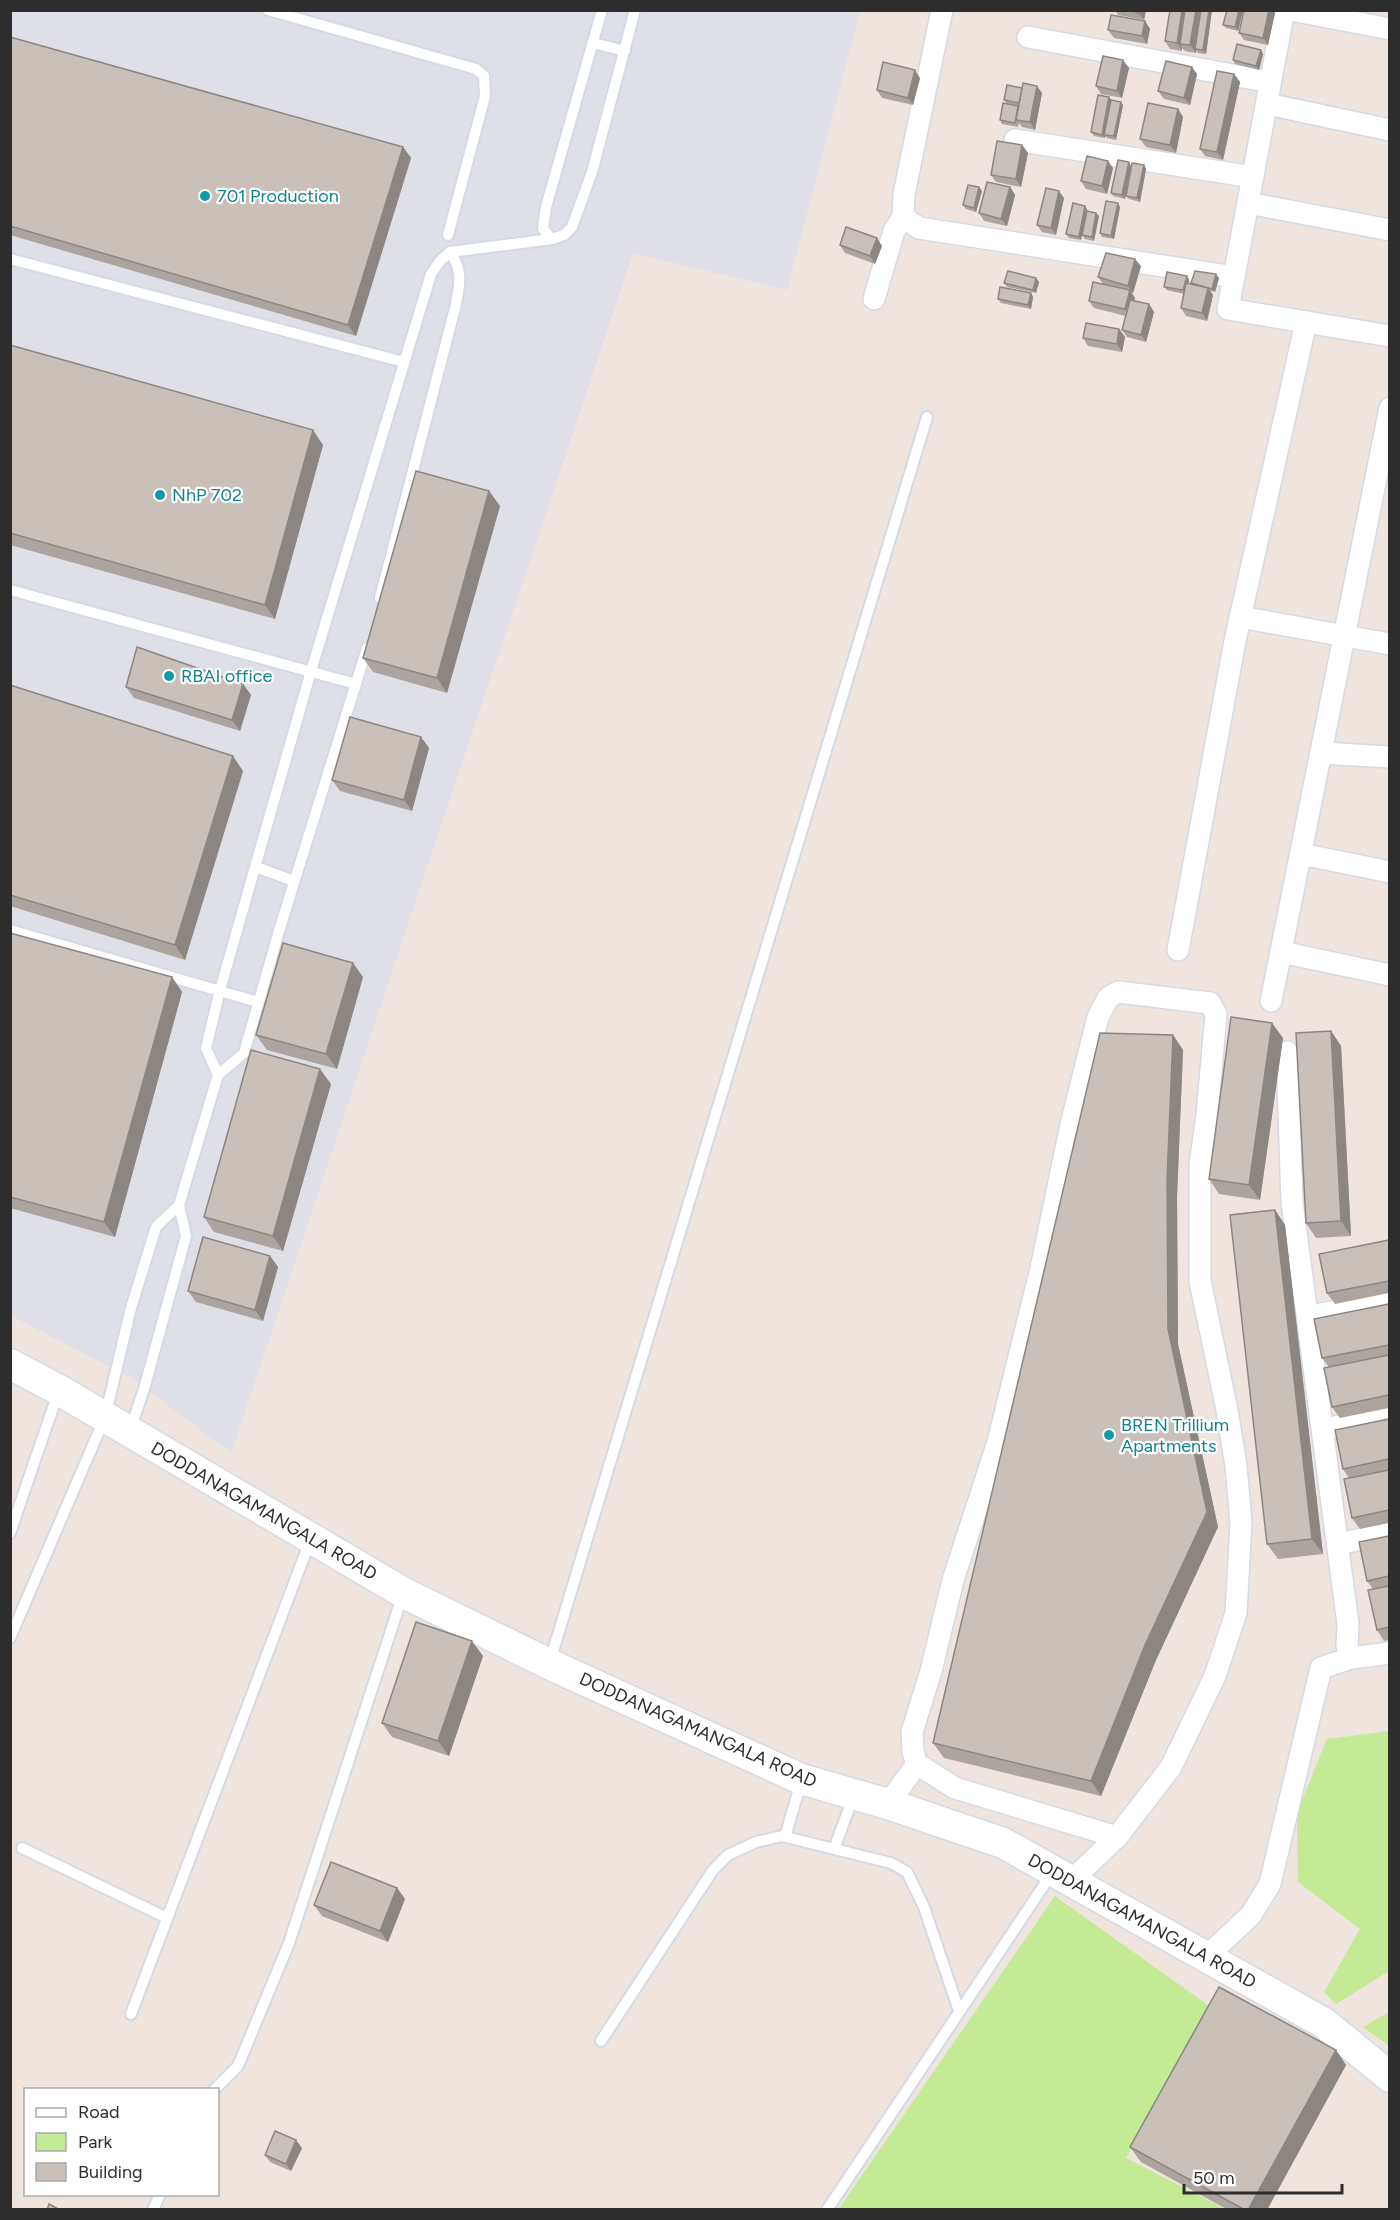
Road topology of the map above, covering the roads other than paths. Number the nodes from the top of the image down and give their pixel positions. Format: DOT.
graph roads {
  1 [pos="268,10"];
  2 [pos="602,10"];
  3 [pos="635,10"];
  4 [pos="942,10"];
  5 [pos="1284,10"];
  6 [pos="1291,10"];
  7 [pos="1389,29"];
  8 [pos="1028,37"];
  9 [pos="593,43"];
  10 [pos="625,51"];
  11 [pos="1270,82"];
  12 [pos="1267,104"];
  13 [pos="1389,130"];
  14 [pos="1015,140"];
  15 [pos="1253,177"];
  16 [pos="1248,202"];
  17 [pos="903,218"];
  18 [pos="1389,230"];
  19 [pos="448,235"];
  20 [pos="552,239"];
  21 [pos="450,252"];
  22 [pos="10,259"];
  23 [pos="1234,277"];
  24 [pos="874,299"];
  25 [pos="1306,322"];
  26 [pos="1389,336"];
  27 [pos="404,362"];
  28 [pos="1389,408"];
  29 [pos="927,417"];
  30 [pos="10,590"];
  31 [pos="376,614"];
  32 [pos="1240,617"];
  33 [pos="1345,635"];
  34 [pos="370,636"];
  35 [pos="1389,644"];
  36 [pos="311,671"];
  37 [pos="356,684"];
  38 [pos="1321,753"];
  39 [pos="1389,757"];
  40 [pos="1301,854"];
  41 [pos="256,867"];
  42 [pos="1389,872"];
  43 [pos="294,881"];
  44 [pos="10,930"];
  45 [pos="1178,951"];
  46 [pos="1281,952"];
  47 [pos="1389,975"];
  48 [pos="220,990"];
  49 [pos="1271,1001"];
  50 [pos="258,1002"];
  51 [pos="1287,1052"];
  52 [pos="218,1075"];
  53 [pos="179,1205"];
  54 [pos="1389,1302"];
  55 [pos="1308,1316"];
  56 [pos="10,1364"];
  57 [pos="59,1390"];
  58 [pos="1389,1416"];
  59 [pos="117,1424"];
  60 [pos="1323,1430"];
  61 [pos="10,1533"];
  62 [pos="1389,1533"];
  63 [pos="311,1538"];
  64 [pos="1338,1544"];
  65 [pos="404,1593"];
  66 [pos="10,1638"];
  67 [pos="1389,1653"];
  68 [pos="1351,1659"];
  69 [pos="549,1664"];
  70 [pos="917,1764"];
  71 [pos="801,1779"];
  72 [pos="854,1794"];
  73 [pos="888,1804"];
  74 [pos="785,1837"];
  75 [pos="1117,1837"];
  76 [pos="22,1848"];
  77 [pos="834,1849"];
  78 [pos="1062,1876"];
  79 [pos="167,1918"];
  80 [pos="1206,1957"];
  81 [pos="959,2012"];
  82 [pos="131,2014"];
  83 [pos="600,2041"];
  84 [pos="1389,2077"];
  85 [pos="216,2088"];
  86 [pos="159,2196"];
  87 [pos="153,2210"];
  88 [pos="827,2210"];
  1 -- 19 [label="lane"];
  2 -- 9 [label="lane"];
  3 -- 10 [label="lane"];
  4 -- 17 [label="street"];
  5 -- 11 [label="street"];
  6 -- 7 [label="street"];
  8 -- 11 [label="street"];
  9 -- 10 [label="lane"];
  9 -- 20 [label="lane"];
  10 -- 20 [label="lane"];
  11 -- 12 [label="street"];
  12 -- 13 [label="street"];
  12 -- 15 [label="street"];
  14 -- 15 [label="street"];
  15 -- 16 [label="street"];
  16 -- 18 [label="street"];
  16 -- 23 [label="street"];
  17 -- 23 [label="street"];
  17 -- 24 [label="street"];
  20 -- 21 [label="lane"];
  21 -- 27 [label="lane"];
  21 -- 31 [label="lane"];
  22 -- 27 [label="lane"];
  23 -- 25 [label="street"];
  25 -- 26 [label="street"];
  25 -- 32 [label="street"];
  27 -- 36 [label="lane"];
  28 -- 33 [label="street"];
  29 -- 69 [label="lane"];
  30 -- 36 [label="lane"];
  32 -- 33 [label="street"];
  32 -- 45 [label="street"];
  33 -- 35 [label="street"];
  33 -- 38 [label="street"];
  34 -- 37 [label="lane"];
  36 -- 37 [label="lane"];
  36 -- 41 [label="lane"];
  37 -- 43 [label="lane"];
  38 -- 39 [label="street"];
  38 -- 40 [label="street"];
  40 -- 42 [label="street"];
  40 -- 46 [label="street"];
  41 -- 43 [label="lane"];
  41 -- 48 [label="lane"];
  43 -- 50 [label="lane"];
  44 -- 48 [label="lane"];
  46 -- 47 [label="street"];
  46 -- 49 [label="street"];
  48 -- 50 [label="lane"];
  48 -- 52 [label="lane"];
  50 -- 52 [label="lane"];
  51 -- 55 [label="street"];
  52 -- 53 [label="lane"];
  53 -- 59 [label="lane"];
  53 -- 59 [label="lane"];
  54 -- 55 [label="street"];
  55 -- 60 [label="street"];
  56 -- 57 [label="street, DODDANAGAMANGALA ROAD"];
  57 -- 59 [label="street, DODDANAGAMANGALA ROAD"];
  57 -- 61 [label="lane"];
  58 -- 60 [label="street"];
  59 -- 63 [label="street, DODDANAGAMANGALA ROAD"];
  59 -- 66 [label="lane"];
  60 -- 64 [label="street"];
  62 -- 64 [label="street"];
  63 -- 65 [label="street, DODDANAGAMANGALA ROAD"];
  63 -- 79 [label="lane"];
  64 -- 68 [label="street"];
  65 -- 69 [label="street, DODDANAGAMANGALA ROAD"];
  65 -- 85 [label="lane"];
  67 -- 68 [label="street"];
  68 -- 80 [label="street"];
  69 -- 71 [label="street, DODDANAGAMANGALA ROAD"];
  70 -- 73 [label="street"];
  70 -- 75 [label="street"];
  70 -- 75 [label="street"];
  71 -- 72 [label="street, DODDANAGAMANGALA ROAD"];
  71 -- 74 [label="lane"];
  72 -- 73 [label="street, DODDANAGAMANGALA ROAD"];
  72 -- 77 [label="lane"];
  73 -- 78 [label="street, DODDANAGAMANGALA ROAD"];
  74 -- 77 [label="lane"];
  74 -- 83 [label="lane"];
  75 -- 78 [label="street"];
  76 -- 79 [label="lane"];
  77 -- 81 [label="lane"];
  78 -- 80 [label="street, DODDANAGAMANGALA ROAD"];
  78 -- 81 [label="lane"];
  79 -- 82 [label="lane"];
  80 -- 84 [label="street, DODDANAGAMANGALA ROAD"];
  81 -- 88 [label="lane"];
  86 -- 87 [label="lane"];
}
